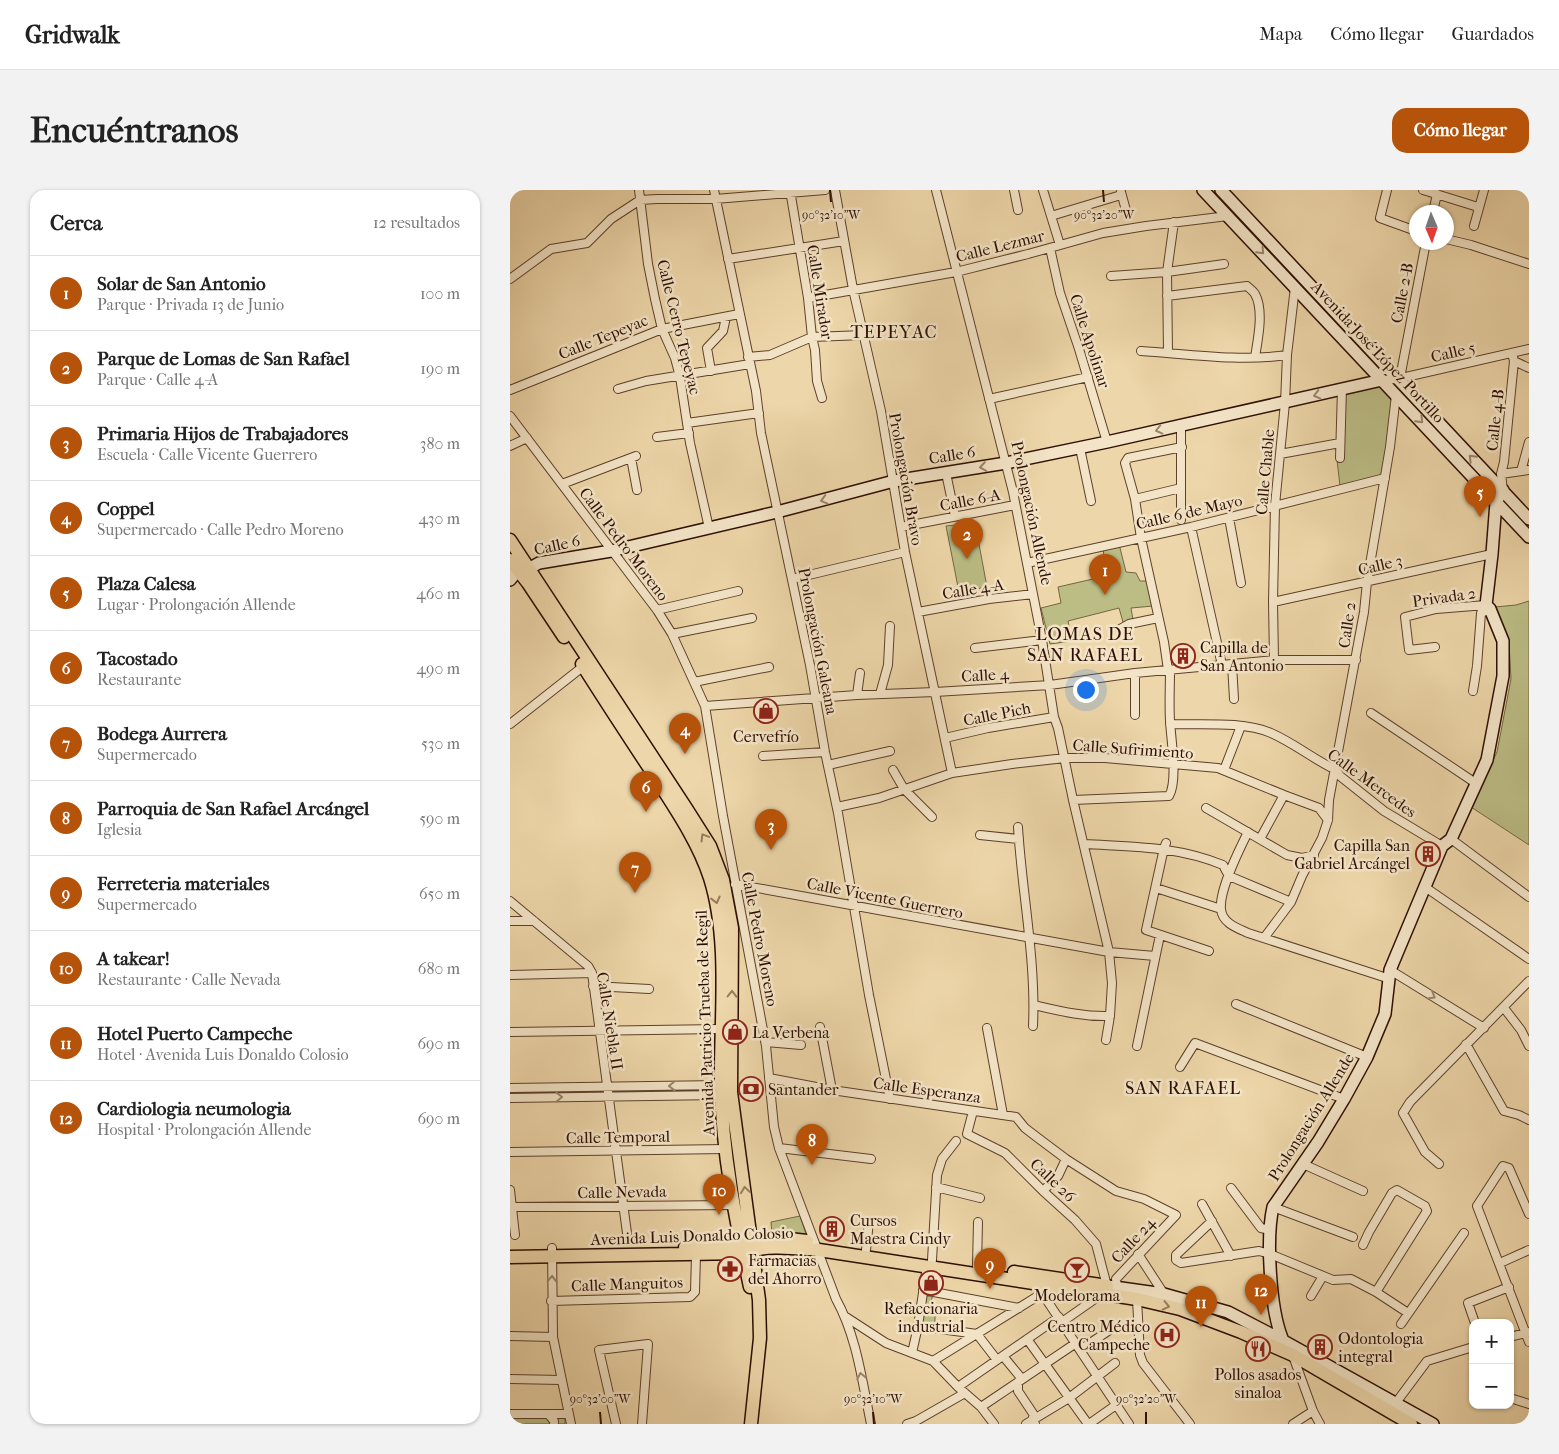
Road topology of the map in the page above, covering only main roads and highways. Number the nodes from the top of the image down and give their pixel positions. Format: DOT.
graph roads {
  1 [pos="513,544"];
  2 [pos="530,568"];
  3 [pos="511,571"];
  4 [pos="528,583"];
  5 [pos="586,664"];
  6 [pos="747,1246"];
  7 [pos="817,1246"];
  8 [pos="510,1249"];
  9 [pos="552,1252"];
  10 [pos="510,1256"];
  11 [pos="930,1263"];
  12 [pos="989,1272"];
  13 [pos="1109,1289"];
  14 [pos="743,1424"];
  15 [pos="751,1424"];
  16 [pos="1412,1424"];
  1 -- 2 [label="main road, Avenida Patricio Trueba de Regil"];
  1 -- 3 [label="main road"];
  2 -- 3 [label="main road"];
  2 -- 4 [label="main road"];
  2 -- 5 [label="main road, Avenida Patricio Trueba de Regil"];
  3 -- 4 [label="main road, Avenida Patricio Trueba de Regil"];
  4 -- 5 [label="main road, Avenida Patricio Trueba de Regil"];
  5 -- 6 [label="main road, Avenida Patricio Trueba de Regil, one-way"];
  6 -- 5 [label="main road, Avenida Patricio Trueba de Regil, one-way"];
  6 -- 7 [label="main road, Avenida Luis Donaldo Colosio"];
  6 -- 9 [label="main road"];
  6 -- 9 [label="main road, Avenida Luis Donaldo Colosio"];
  6 -- 14 [label="main road"];
  6 -- 15 [label="main road"];
  7 -- 11 [label="main road, Avenida Luis Donaldo Colosio"];
  7 -- 11 [label="main road"];
  8 -- 9 [label="main road"];
  9 -- 10 [label="main road, Avenida Luis Donaldo Colosio"];
  11 -- 12 [label="main road, Avenida Luis Donaldo Colosio"];
  11 -- 12 [label="main road"];
  12 -- 13 [label="main road"];
  12 -- 13 [label="main road, Avenida Luis Donaldo Colosio"];
  13 -- 16 [label="main road, Avenida Luis Donaldo Colosio, one-way"];
}
